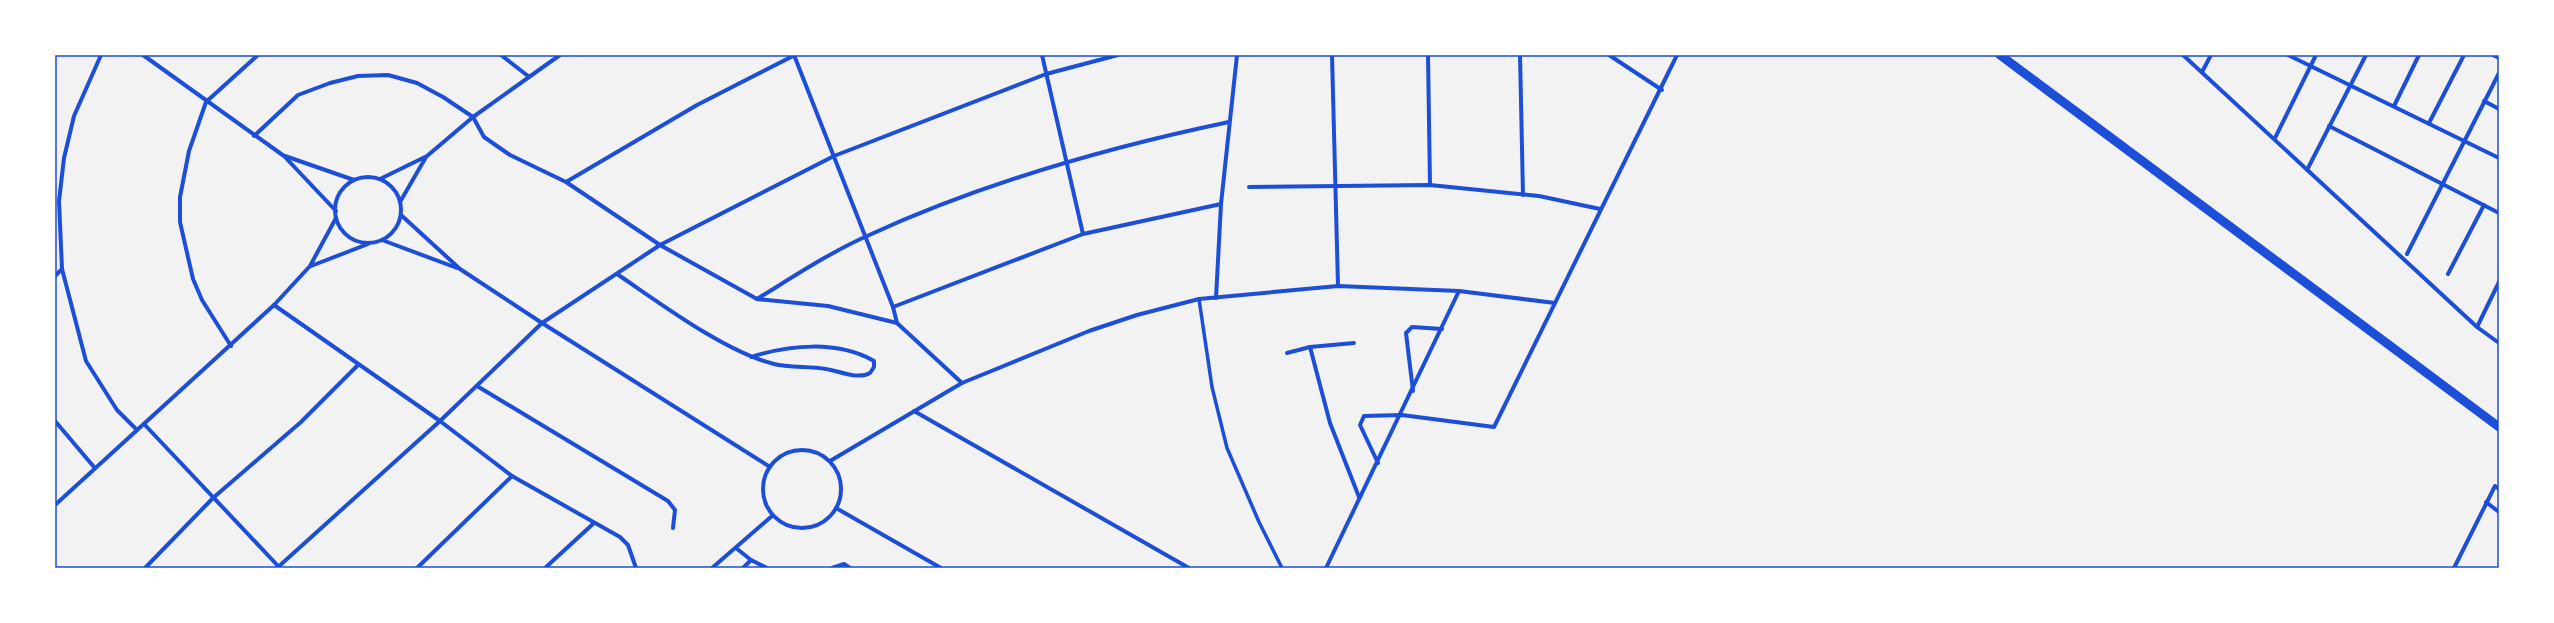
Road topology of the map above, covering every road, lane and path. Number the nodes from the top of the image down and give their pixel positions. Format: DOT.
graph roads {
  1 [pos="101,55"];
  2 [pos="143,55"];
  3 [pos="258,55"];
  4 [pos="501,55"];
  5 [pos="560,55"];
  6 [pos="794,55"];
  7 [pos="1042,55"];
  8 [pos="1118,55"];
  9 [pos="1237,55"];
  10 [pos="1332,55"];
  11 [pos="1428,55"];
  12 [pos="1520,55"];
  13 [pos="1609,55"];
  14 [pos="1677,55"];
  15 [pos="2000,55"];
  16 [pos="2183,55"];
  17 [pos="2211,55"];
  18 [pos="2288,55"];
  19 [pos="2316,55"];
  20 [pos="2366,55"];
  21 [pos="2419,55"];
  22 [pos="2464,55"];
  23 [pos="2493,55"];
  24 [pos="2499,58"];
  25 [pos="2310,66"];
  26 [pos="2202,72"];
  27 [pos="2499,73"];
  28 [pos="1046,74"];
  29 [pos="528,76"];
  30 [pos="2350,87"];
  31 [pos="1662,90"];
  32 [pos="2484,101"];
  33 [pos="206,102"];
  34 [pos="2394,106"];
  35 [pos="2499,109"];
  36 [pos="473,117"];
  37 [pos="1229,122"];
  38 [pos="2429,123"];
  39 [pos="2329,126"];
  40 [pos="254,136"];
  41 [pos="2274,138"];
  42 [pos="2464,141"];
  43 [pos="284,156"];
  44 [pos="427,156"];
  45 [pos="834,156"];
  46 [pos="2499,158"];
  47 [pos="1068,160"];
  48 [pos="2306,170"];
  49 [pos="380,179"];
  50 [pos="354,180"];
  51 [pos="566,182"];
  52 [pos="2442,184"];
  53 [pos="1336,185"];
  54 [pos="1430,185"];
  55 [pos="1249,187"];
  56 [pos="1523,195"];
  57 [pos="400,202"];
  58 [pos="1221,204"];
  59 [pos="2484,205"];
  60 [pos="1600,209"];
  61 [pos="336,211"];
  62 [pos="2499,213"];
  63 [pos="401,215"];
  64 [pos="336,218"];
  65 [pos="1082,234"];
  66 [pos="866,236"];
  67 [pos="382,240"];
  68 [pos="369,243"];
  69 [pos="660,245"];
  70 [pos="2407,254"];
  71 [pos="310,266"];
  72 [pos="62,269"];
  73 [pos="460,269"];
  74 [pos="617,274"];
  75 [pos="2448,274"];
  76 [pos="55,276"];
  77 [pos="2499,282"];
  78 [pos="1338,286"];
  79 [pos="1459,291"];
  80 [pos="1216,298"];
  81 [pos="756,299"];
  82 [pos="1200,299"];
  83 [pos="1555,303"];
  84 [pos="274,305"];
  85 [pos="893,307"];
  86 [pos="897,323"];
  87 [pos="542,324"];
  88 [pos="2477,327"];
  89 [pos="1442,329"];
  90 [pos="1354,343"];
  91 [pos="2499,343"];
  92 [pos="231,346"];
  93 [pos="1310,347"];
  94 [pos="1287,353"];
  95 [pos="751,357"];
  96 [pos="358,365"];
  97 [pos="962,383"];
  98 [pos="477,386"];
  99 [pos="1413,391"];
  100 [pos="914,411"];
  101 [pos="1402,415"];
  102 [pos="55,421"];
  103 [pos="440,421"];
  104 [pos="144,424"];
  105 [pos="2499,427"];
  106 [pos="137,430"];
  107 [pos="830,461"];
  108 [pos="1378,463"];
  109 [pos="94,467"];
  110 [pos="770,467"];
  111 [pos="512,476"];
  112 [pos="2499,489"];
  113 [pos="1359,497"];
  114 [pos="213,498"];
  115 [pos="2486,502"];
  116 [pos="55,506"];
  117 [pos="836,508"];
  118 [pos="2499,512"];
  119 [pos="772,516"];
  120 [pos="594,523"];
  121 [pos="673,528"];
  122 [pos="736,548"];
  123 [pos="751,560"];
  124 [pos="145,568"];
  125 [pos="278,568"];
  126 [pos="417,568"];
  127 [pos="545,568"];
  128 [pos="636,568"];
  129 [pos="712,568"];
  130 [pos="743,568"];
  131 [pos="767,568"];
  132 [pos="832,568"];
  133 [pos="850,568"];
  134 [pos="941,568"];
  135 [pos="1189,568"];
  136 [pos="1282,568"];
  137 [pos="1326,568"];
  138 [pos="2454,568"];
  1 -- 72 [label="street"];
  2 -- 33 [label="street"];
  3 -- 33 [label="street"];
  4 -- 29 [label="street"];
  5 -- 29 [label="street"];
  6 -- 45 [label="street"];
  6 -- 51 [label="street"];
  7 -- 28 [label="street"];
  8 -- 28 [label="street"];
  9 -- 37 [label="street"];
  10 -- 53 [label="street"];
  11 -- 54 [label="street"];
  12 -- 56 [label="street"];
  13 -- 31 [label="street"];
  14 -- 31 [label="street"];
  15 -- 105 [label="main road"];
  16 -- 26 [label="street"];
  17 -- 26 [label="street"];
  18 -- 25 [label="street"];
  19 -- 25 [label="street"];
  20 -- 30 [label="street"];
  21 -- 34 [label="street"];
  22 -- 38 [label="street"];
  23 -- 24 [label="street"];
  25 -- 30 [label="street"];
  25 -- 41 [label="street"];
  26 -- 41 [label="street"];
  27 -- 32 [label="street"];
  28 -- 45 [label="street"];
  28 -- 47 [label="street"];
  29 -- 36 [label="street"];
  30 -- 34 [label="street"];
  30 -- 39 [label="street"];
  31 -- 60 [label="street"];
  32 -- 35 [label="street"];
  32 -- 42 [label="street"];
  33 -- 40 [label="street"];
  33 -- 92 [label="street"];
  34 -- 38 [label="street"];
  36 -- 40 [label="street"];
  36 -- 44 [label="street"];
  36 -- 51 [label="street"];
  37 -- 47 [label="street"];
  37 -- 58 [label="street"];
  38 -- 42 [label="street"];
  39 -- 48 [label="street"];
  39 -- 52 [label="street"];
  40 -- 43 [label="street"];
  41 -- 48 [label="street"];
  42 -- 46 [label="street"];
  42 -- 52 [label="street"];
  43 -- 50 [label="street"];
  43 -- 61 [label="street"];
  44 -- 49 [label="street"];
  44 -- 57 [label="street"];
  45 -- 66 [label="street"];
  45 -- 69 [label="street"];
  47 -- 65 [label="street"];
  47 -- 66 [label="street"];
  48 -- 88 [label="street"];
  49 -- 50 [label="street"];
  49 -- 57 [label="street"];
  50 -- 61 [label="street"];
  51 -- 69 [label="street"];
  52 -- 59 [label="street"];
  52 -- 70 [label="street"];
  53 -- 54 [label="street"];
  53 -- 55 [label="street"];
  53 -- 78 [label="street"];
  54 -- 56 [label="street"];
  56 -- 60 [label="street"];
  57 -- 63 [label="street"];
  58 -- 65 [label="street"];
  58 -- 80 [label="street"];
  59 -- 62 [label="street"];
  59 -- 75 [label="street"];
  60 -- 83 [label="street"];
  61 -- 64 [label="street"];
  63 -- 67 [label="street"];
  63 -- 73 [label="street"];
  64 -- 68 [label="street"];
  64 -- 71 [label="street"];
  65 -- 85 [label="street"];
  66 -- 81 [label="street"];
  66 -- 85 [label="street"];
  67 -- 68 [label="street"];
  67 -- 73 [label="street"];
  68 -- 71 [label="street"];
  69 -- 74 [label="street"];
  69 -- 81 [label="street"];
  71 -- 84 [label="street"];
  72 -- 76 [label="street"];
  72 -- 106 [label="street"];
  73 -- 87 [label="street"];
  74 -- 87 [label="street"];
  74 -- 95 [label="street"];
  77 -- 88 [label="street"];
  78 -- 79 [label="street"];
  78 -- 80 [label="street"];
  79 -- 83 [label="street"];
  79 -- 89 [label="street"];
  80 -- 82 [label="street"];
  81 -- 86 [label="street"];
  82 -- 97 [label="street"];
  82 -- 136 [label="street"];
  83 -- 101 [label="street"];
  84 -- 92 [label="street"];
  84 -- 96 [label="street"];
  85 -- 86 [label="street"];
  86 -- 97 [label="street"];
  87 -- 98 [label="street"];
  87 -- 110 [label="street"];
  88 -- 91 [label="street"];
  89 -- 99 [label="street"];
  89 -- 99 [label="street"];
  90 -- 93 [label="street"];
  92 -- 104 [label="street"];
  93 -- 94 [label="street"];
  93 -- 113 [label="street"];
  95 -- 95 [label="street"];
  96 -- 103 [label="street"];
  96 -- 114 [label="street"];
  97 -- 100 [label="street"];
  98 -- 103 [label="street"];
  98 -- 121 [label="street"];
  99 -- 101 [label="street"];
  100 -- 107 [label="street"];
  100 -- 135 [label="street"];
  101 -- 108 [label="street"];
  101 -- 108 [label="street"];
  102 -- 109 [label="street"];
  103 -- 111 [label="street"];
  103 -- 125 [label="street"];
  104 -- 106 [label="street"];
  104 -- 114 [label="street"];
  106 -- 109 [label="street"];
  107 -- 110 [label="street"];
  107 -- 117 [label="street"];
  108 -- 113 [label="street"];
  109 -- 116 [label="street"];
  110 -- 119 [label="street"];
  111 -- 120 [label="street"];
  111 -- 126 [label="street"];
  112 -- 115 [label="street"];
  113 -- 137 [label="street"];
  114 -- 124 [label="street"];
  114 -- 125 [label="street"];
  115 -- 118 [label="street"];
  115 -- 138 [label="street"];
  117 -- 119 [label="street"];
  117 -- 134 [label="street"];
  119 -- 122 [label="street"];
  120 -- 127 [label="street"];
  120 -- 128 [label="street"];
  122 -- 123 [label="street"];
  122 -- 129 [label="street"];
  123 -- 130 [label="street"];
  123 -- 131 [label="street"];
  132 -- 133 [label="street"];
}
